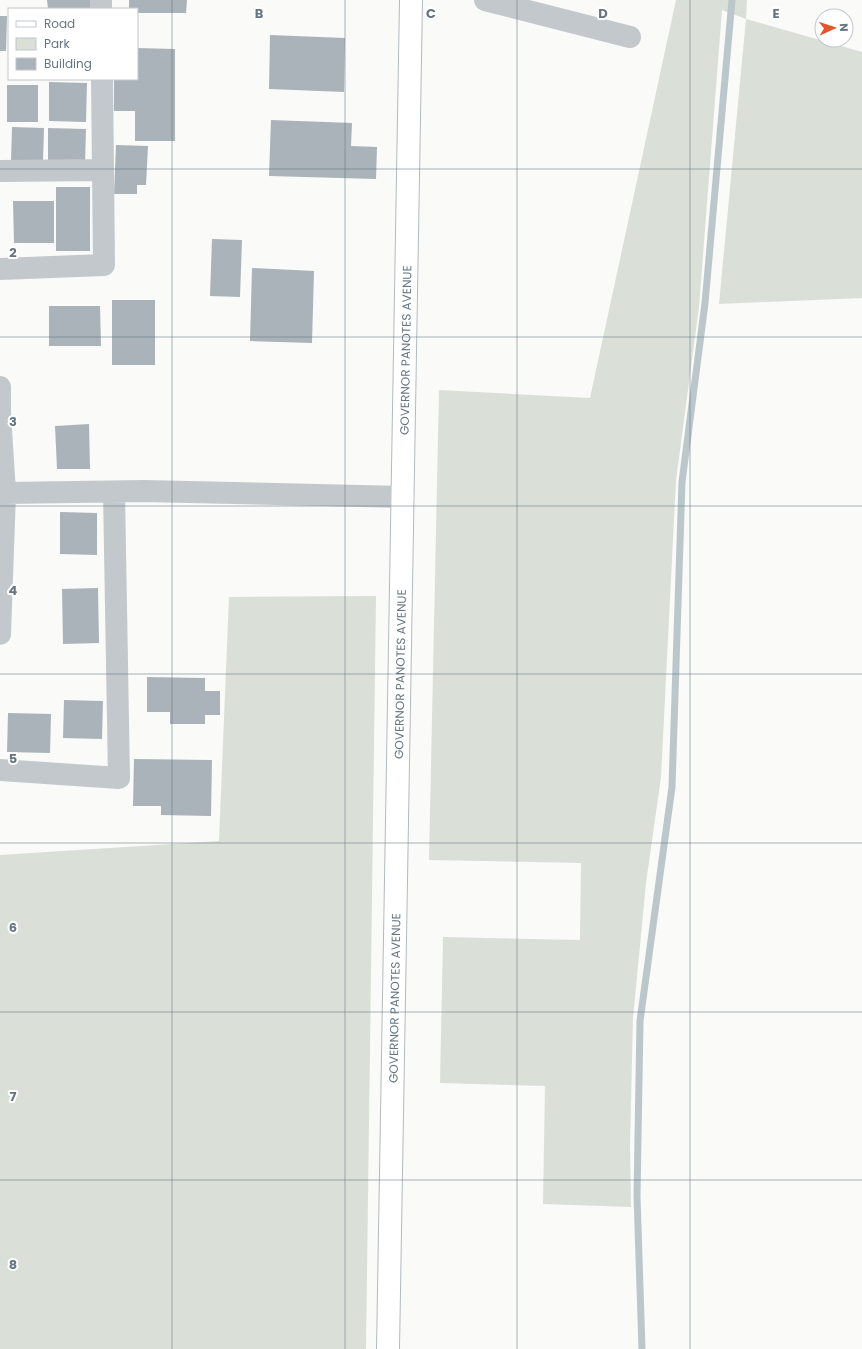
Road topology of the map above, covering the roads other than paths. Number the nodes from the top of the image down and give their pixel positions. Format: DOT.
graph roads {
  1 [pos="412,0"];
  2 [pos="485,0"];
  3 [pos="630,37"];
  4 [pos="102,80"];
  5 [pos="103,170"];
  6 [pos="0,171"];
  7 [pos="0,269"];
  8 [pos="0,387"];
  9 [pos="0,413"];
  10 [pos="114,492"];
  11 [pos="5,493"];
  12 [pos="403,497"];
  13 [pos="2,542"];
  14 [pos="0,634"];
  15 [pos="0,770"];
  16 [pos="388,1349"];
  1 -- 12 [label="main road, GOVERNOR PANOTES AVENUE"];
  2 -- 3 [label="street"];
  4 -- 5 [label="street"];
  5 -- 6 [label="street"];
  5 -- 7 [label="street"];
  8 -- 9 [label="street"];
  9 -- 11 [label="street"];
  10 -- 11 [label="street"];
  10 -- 12 [label="street"];
  10 -- 15 [label="street"];
  11 -- 13 [label="street"];
  12 -- 16 [label="main road, GOVERNOR PANOTES AVENUE"];
  13 -- 14 [label="street"];
}
